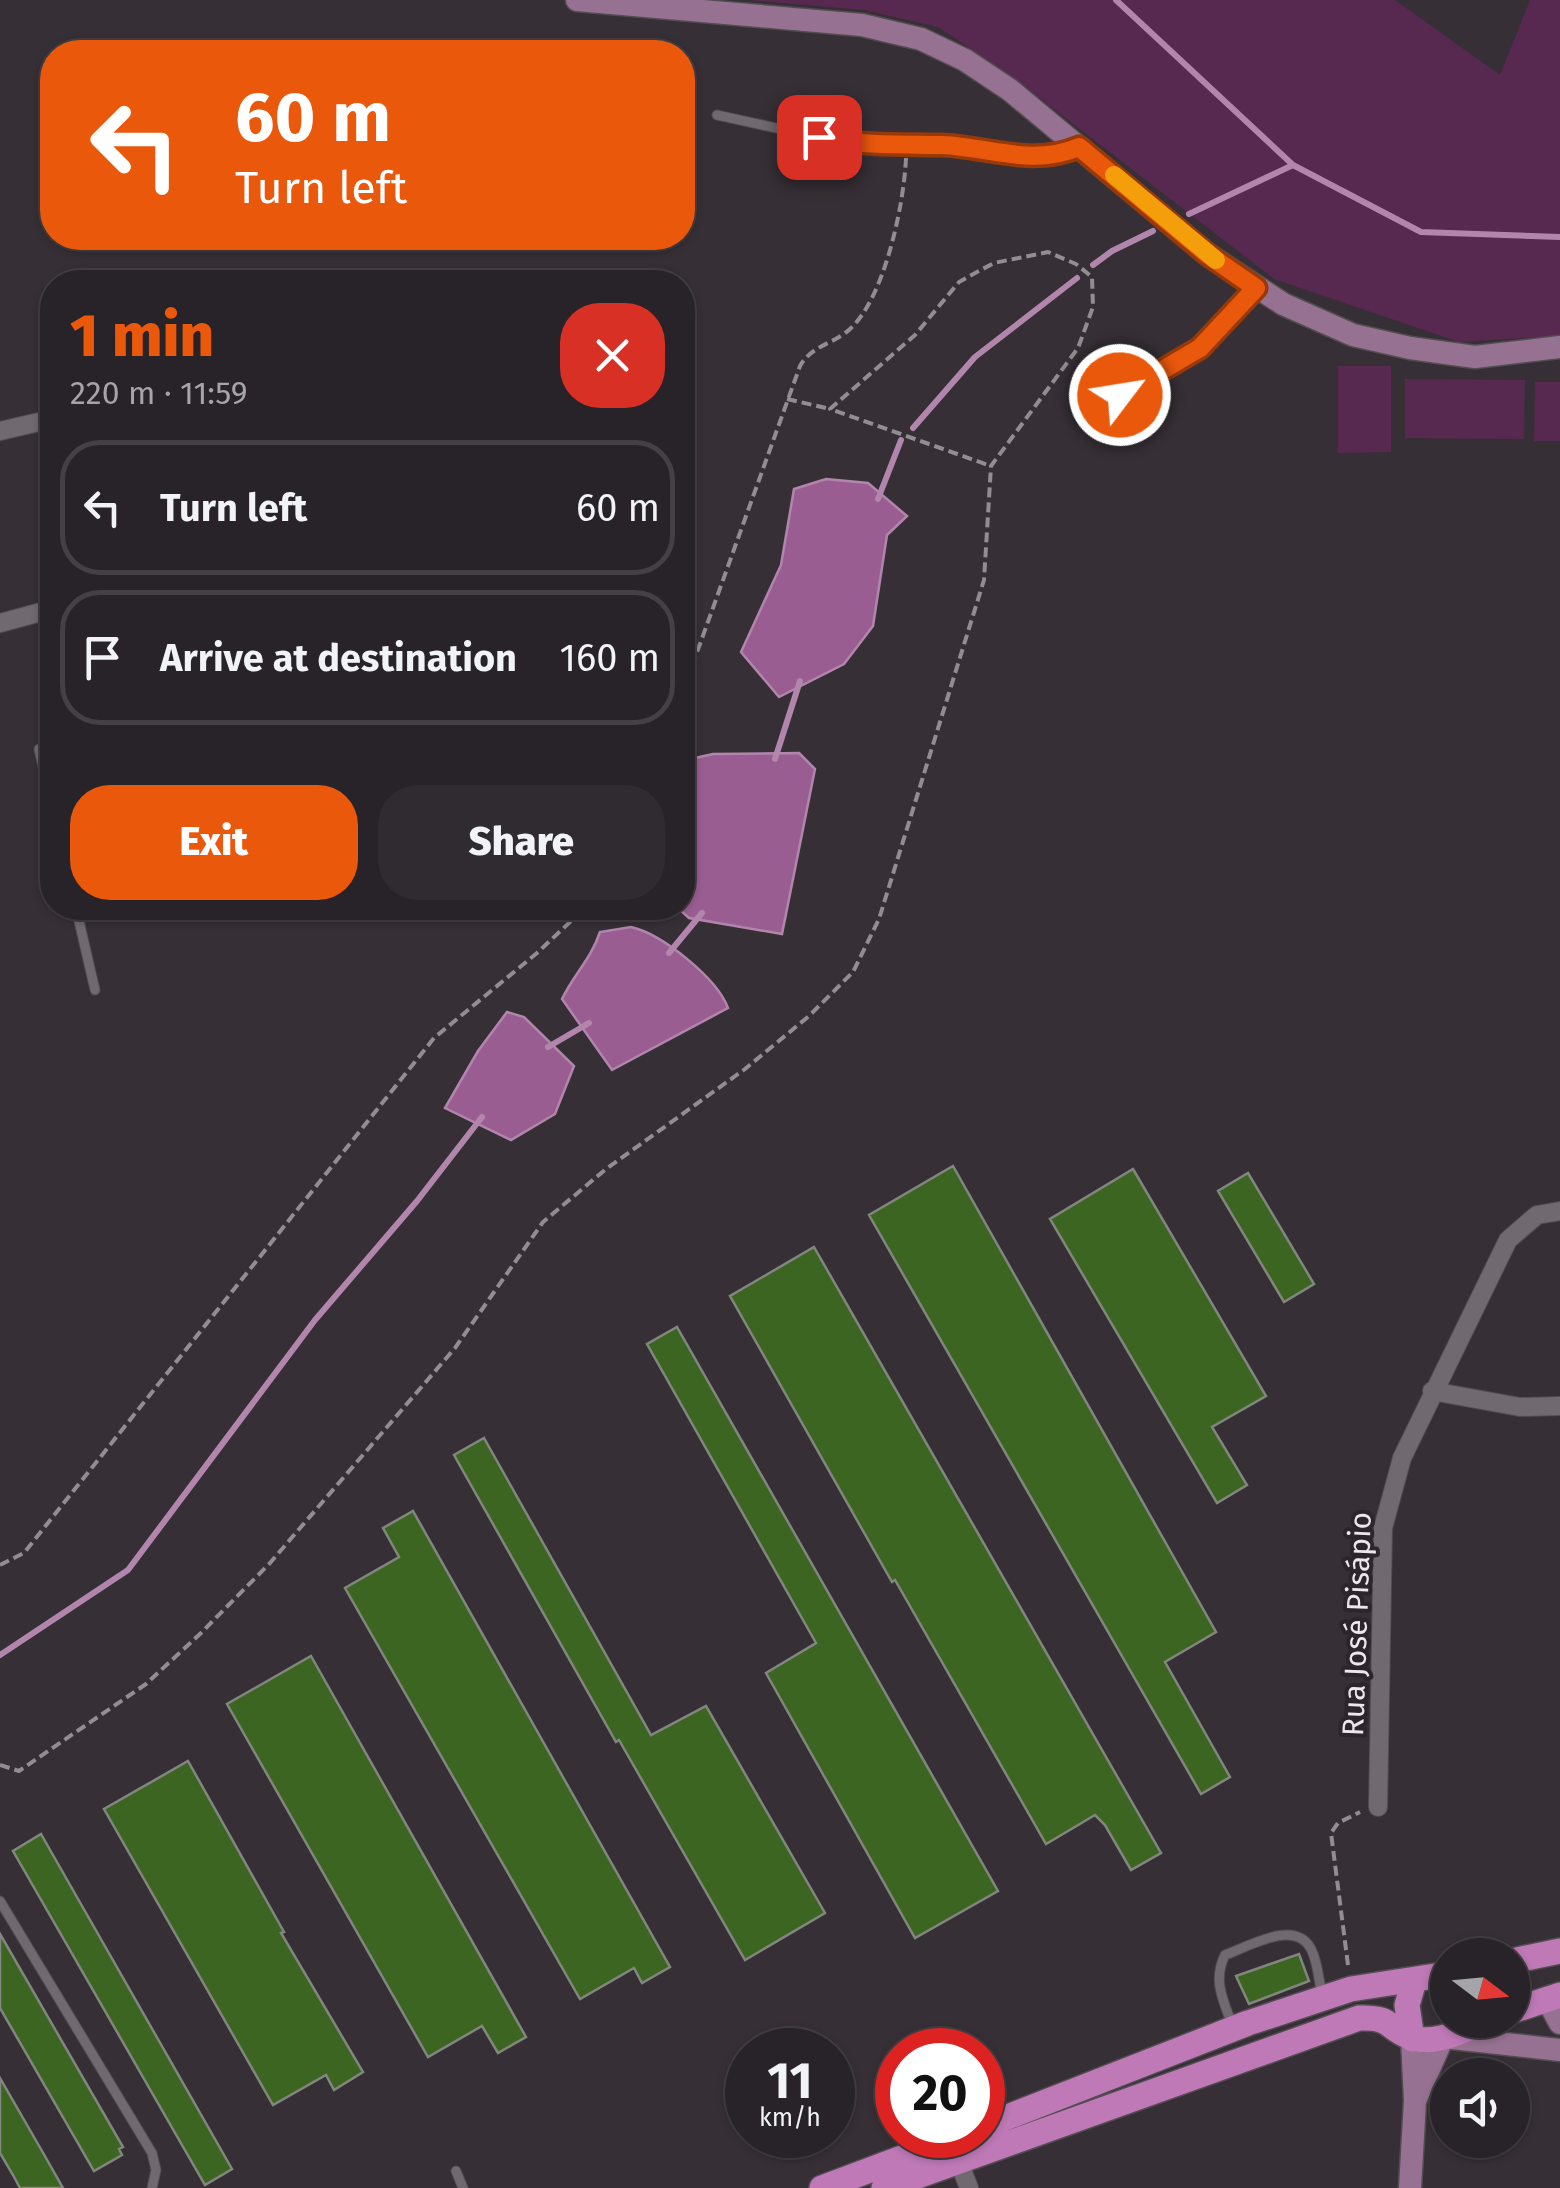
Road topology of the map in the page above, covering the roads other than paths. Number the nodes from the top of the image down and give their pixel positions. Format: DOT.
graph roads {
  1 [pos="577,0"];
  2 [pos="716,115"];
  3 [pos="1079,147"];
  4 [pos="1256,288"];
  5 [pos="1560,347"];
  6 [pos="1120,395"];
  7 [pos="40,422"];
  8 [pos="0,431"];
  9 [pos="40,613"];
  10 [pos="0,623"];
  11 [pos="39,749"];
  12 [pos="40,753"];
  13 [pos="79,920"];
  14 [pos="95,990"];
  15 [pos="1560,1211"];
  16 [pos="1432,1391"];
  17 [pos="1560,1406"];
  18 [pos="1378,1807"];
  19 [pos="0,1901"];
  20 [pos="1560,1951"];
  21 [pos="1530,1957"];
  22 [pos="1430,1978"];
  23 [pos="1414,1981"];
  24 [pos="1554,1997"];
  25 [pos="1322,1998"];
  26 [pos="1530,2005"];
  27 [pos="1560,2023"];
  28 [pos="1241,2025"];
  29 [pos="1430,2038"];
  30 [pos="1443,2038"];
  31 [pos="1452,2038"];
  32 [pos="1412,2039"];
  33 [pos="1560,2050"];
  34 [pos="1259,2052"];
  35 [pos="1416,2101"];
  36 [pos="1005,2119"];
  37 [pos="902,2158"];
  38 [pos="959,2162"];
  39 [pos="456,2170"];
  40 [pos="152,2188"];
  41 [pos="463,2188"];
  42 [pos="822,2188"];
  43 [pos="884,2188"];
  44 [pos="968,2188"];
  45 [pos="1410,2188"];
  1 -- 3 [label="street"];
  2 -- 3 [label="lane"];
  3 -- 4 [label="street"];
  4 -- 5 [label="street"];
  4 -- 6 [label="lane"];
  7 -- 8 [label="street"];
  9 -- 10 [label="street"];
  11 -- 12 [label="lane"];
  13 -- 14 [label="lane"];
  15 -- 16 [label="street, Rua José Pisápio"];
  16 -- 17 [label="street"];
  16 -- 18 [label="street, Rua José Pisápio"];
  19 -- 40 [label="lane"];
  20 -- 21 [label="main road"];
  22 -- 23 [label="main road"];
  23 -- 25 [label="main road"];
  23 -- 32 [label="main road"];
  24 -- 26 [label="main road"];
  24 -- 27 [label="street"];
  25 -- 28 [label="main road"];
  25 -- 28 [label="lane"];
  28 -- 34 [label="main road"];
  28 -- 36 [label="main road"];
  29 -- 32 [label="main road"];
  30 -- 35 [label="street"];
  31 -- 33 [label="street"];
  32 -- 34 [label="main road"];
  32 -- 35 [label="street"];
  34 -- 38 [label="main road"];
  35 -- 45 [label="street"];
  37 -- 42 [label="main road"];
  38 -- 43 [label="main road"];
  38 -- 44 [label="street"];
  39 -- 41 [label="lane"];
}
